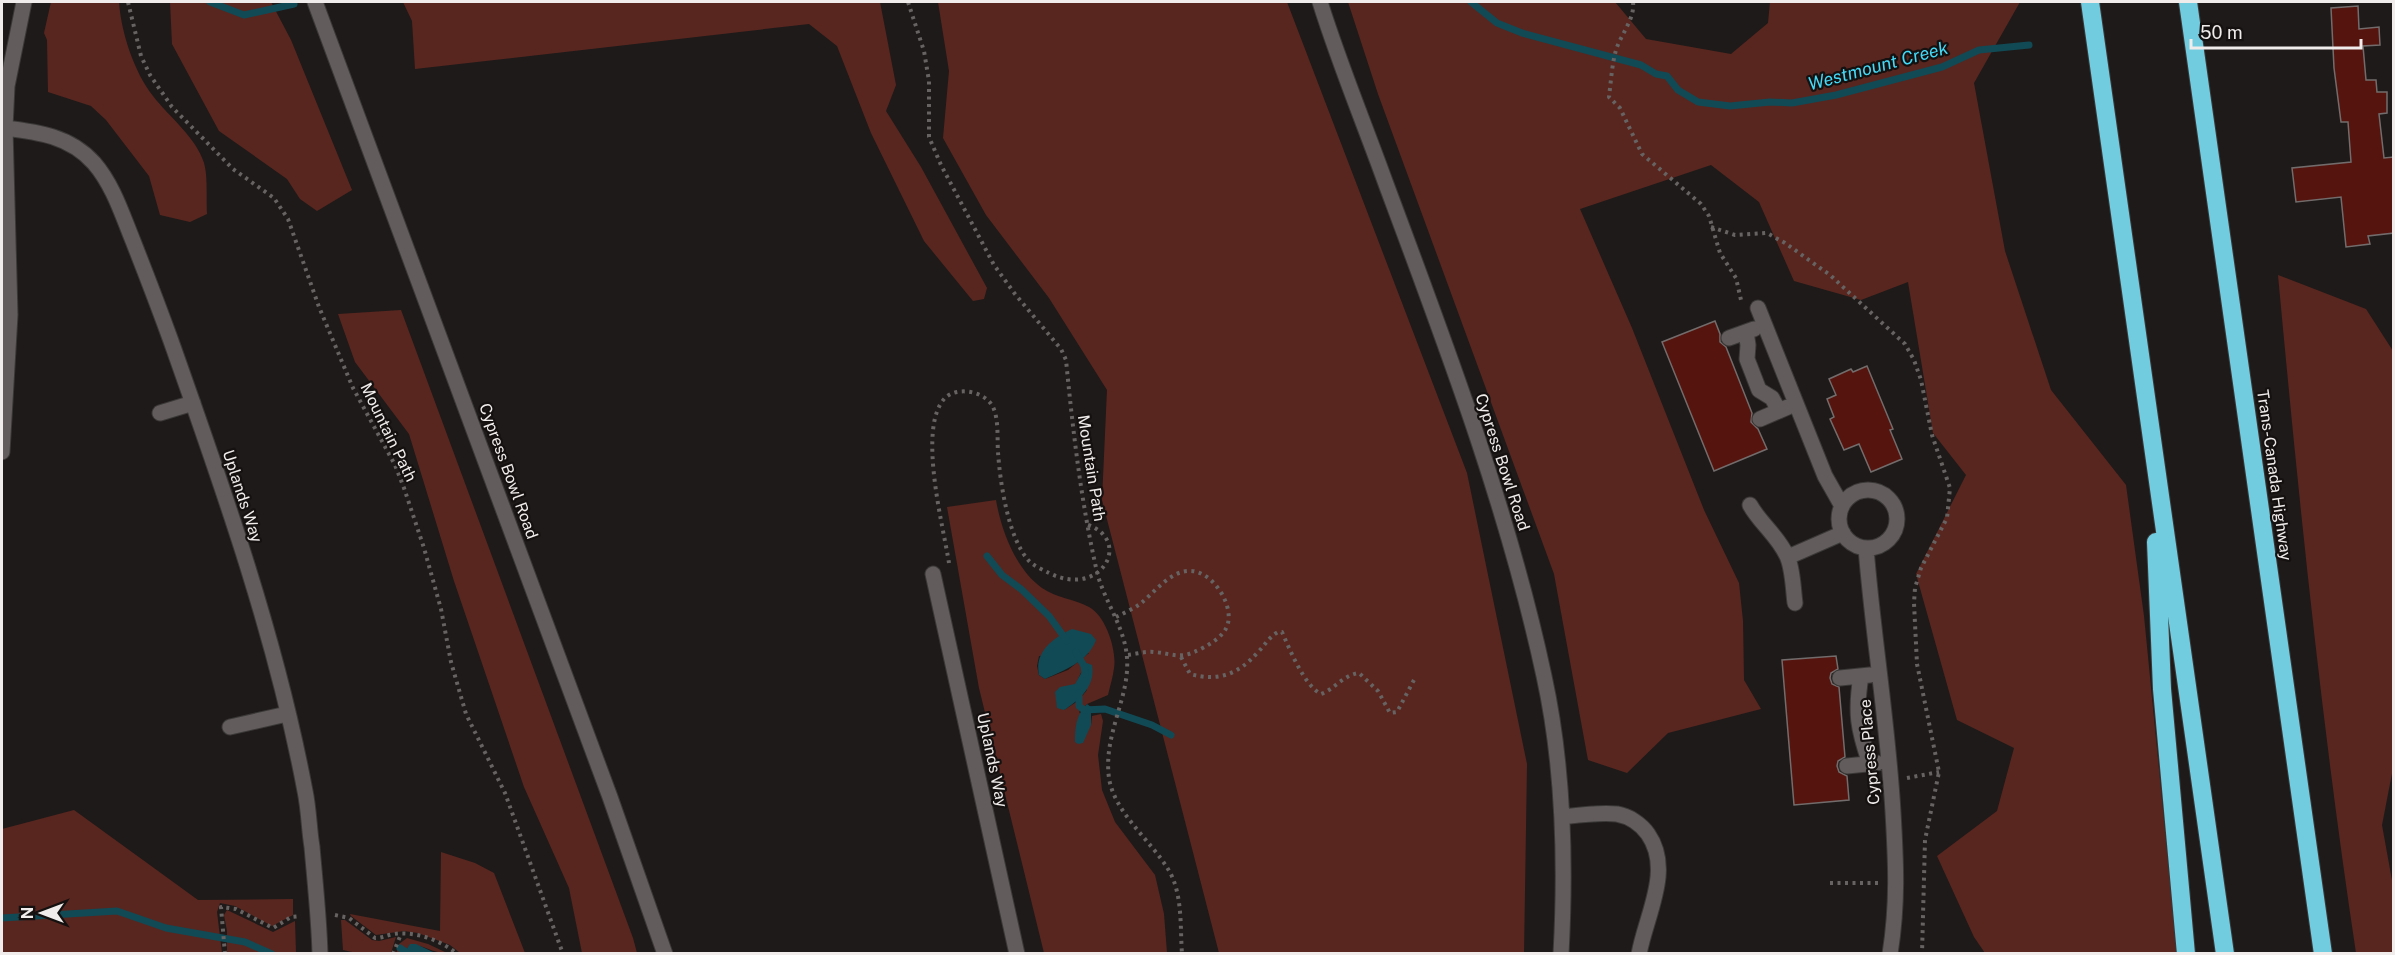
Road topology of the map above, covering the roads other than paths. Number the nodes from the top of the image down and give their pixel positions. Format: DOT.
graph roads {
  1 [pos="24,2"];
  2 [pos="315,2"];
  3 [pos="1320,2"];
  4 [pos="2090,2"];
  5 [pos="2188,2"];
  6 [pos="5,129"];
  7 [pos="1758,308"];
  8 [pos="1765,325"];
  9 [pos="1746,332"];
  10 [pos="1729,338"];
  11 [pos="193,403"];
  12 [pos="1796,404"];
  13 [pos="1779,411"];
  14 [pos="159,413"];
  15 [pos="1760,419"];
  16 [pos="2151,438"];
  17 [pos="2,453"];
  18 [pos="1750,505"];
  19 [pos="1842,506"];
  20 [pos="1843,533"];
  21 [pos="1866,548"];
  22 [pos="1788,557"];
  23 [pos="933,574"];
  24 [pos="1795,603"];
  25 [pos="1880,674"];
  26 [pos="1860,676"];
  27 [pos="1840,678"];
  28 [pos="287,714"];
  29 [pos="230,727"];
  30 [pos="1889,762"];
  31 [pos="1870,764"];
  32 [pos="1847,766"];
  33 [pos="1562,816"];
  34 [pos="320,954"];
  35 [pos="665,954"];
  36 [pos="1017,954"];
  37 [pos="1561,954"];
  38 [pos="1639,954"];
  39 [pos="1890,954"];
  40 [pos="2186,954"];
  41 [pos="2225,954"];
  42 [pos="2323,954"];
  1 -- 6 [label="street"];
  2 -- 35 [label="street, Cypress Bowl Road"];
  3 -- 33 [label="street, Cypress Bowl Road"];
  4 -- 16 [label="highway"];
  5 -- 42 [label="highway, Trans-Canada Highway"];
  6 -- 11 [label="street, Uplands Way"];
  6 -- 17 [label="street"];
  7 -- 8 [label="street"];
  8 -- 9 [label="street"];
  8 -- 12 [label="street"];
  9 -- 10 [label="street"];
  9 -- 13 [label="street"];
  11 -- 14 [label="street"];
  11 -- 28 [label="street, Uplands Way"];
  12 -- 13 [label="street"];
  12 -- 19 [label="street"];
  13 -- 15 [label="street"];
  16 -- 40 [label="highway"];
  16 -- 41 [label="highway"];
  18 -- 22 [label="street"];
  19 -- 20 [label="street"];
  19 -- 21 [label="street"];
  20 -- 21 [label="street"];
  20 -- 22 [label="street"];
  21 -- 25 [label="street, Cypress Place"];
  22 -- 24 [label="street"];
  23 -- 36 [label="street, Uplands Way"];
  25 -- 26 [label="street"];
  25 -- 30 [label="street, Cypress Place"];
  26 -- 27 [label="street"];
  26 -- 31 [label="street"];
  28 -- 29 [label="street"];
  28 -- 34 [label="street, Uplands Way"];
  30 -- 31 [label="street"];
  30 -- 39 [label="street, Cypress Place"];
  31 -- 32 [label="street"];
  33 -- 37 [label="street, Cypress Bowl Road"];
  33 -- 38 [label="street"];
}
